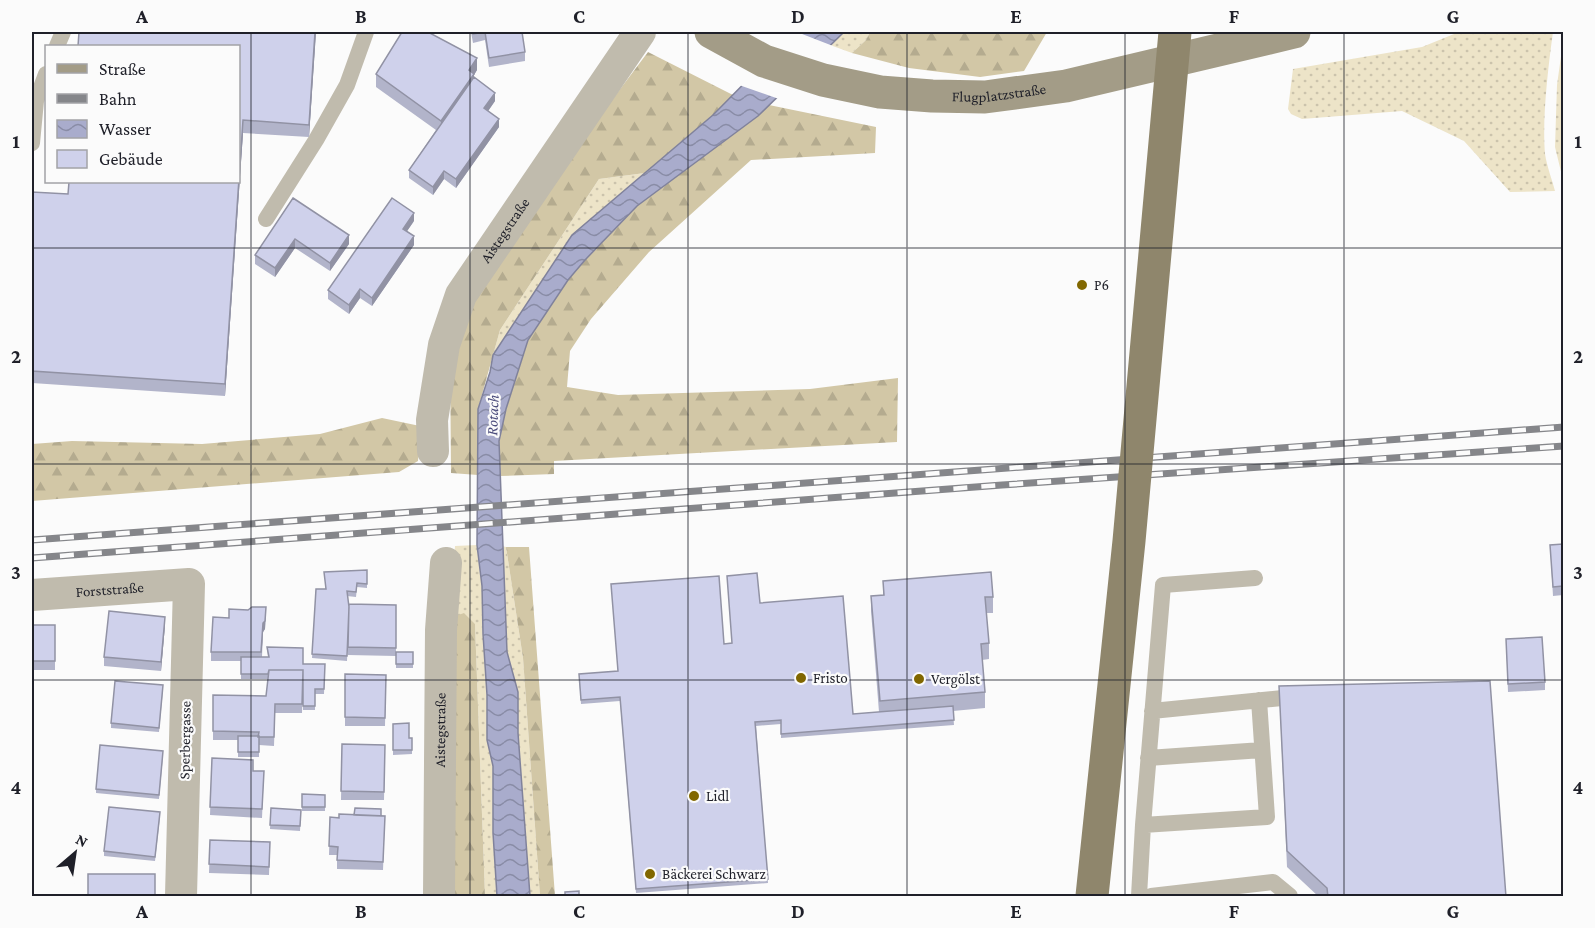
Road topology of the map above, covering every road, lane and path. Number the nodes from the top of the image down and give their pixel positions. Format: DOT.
graph roads {
  1 [pos="366,32"];
  2 [pos="640,32"];
  3 [pos="1175,32"];
  4 [pos="1294,32"];
  5 [pos="714,34"];
  6 [pos="45,77"];
  7 [pos="32,143"];
  8 [pos="266,219"];
  9 [pos="434,451"];
  10 [pos="446,563"];
  11 [pos="1255,578"];
  12 [pos="189,584"];
  13 [pos="32,595"];
  14 [pos="1315,695"];
  15 [pos="1259,700"];
  16 [pos="1152,711"];
  17 [pos="1262,750"];
  18 [pos="1148,758"];
  19 [pos="1143,825"];
  20 [pos="181,897"];
  21 [pos="439,897"];
  22 [pos="1092,897"];
  23 [pos="1139,897"];
  24 [pos="1151,897"];
  25 [pos="1290,897"];
  1 -- 8 [label="lane"];
  2 -- 9 [label="street, Aistegstraße"];
  3 -- 22 [label="main road, bridge"];
  4 -- 5 [label="street, Flugplatzstraße"];
  6 -- 7 [label="lane"];
  10 -- 21 [label="street, Aistegstraße"];
  11 -- 16 [label="lane"];
  12 -- 13 [label="street, Forststraße"];
  12 -- 20 [label="street, Sperbergasse"];
  14 -- 15 [label="lane"];
  15 -- 16 [label="lane"];
  15 -- 17 [label="lane"];
  16 -- 18 [label="lane"];
  17 -- 18 [label="lane"];
  17 -- 19 [label="lane"];
  18 -- 19 [label="lane"];
  19 -- 23 [label="lane"];
  24 -- 25 [label="lane"];
}
